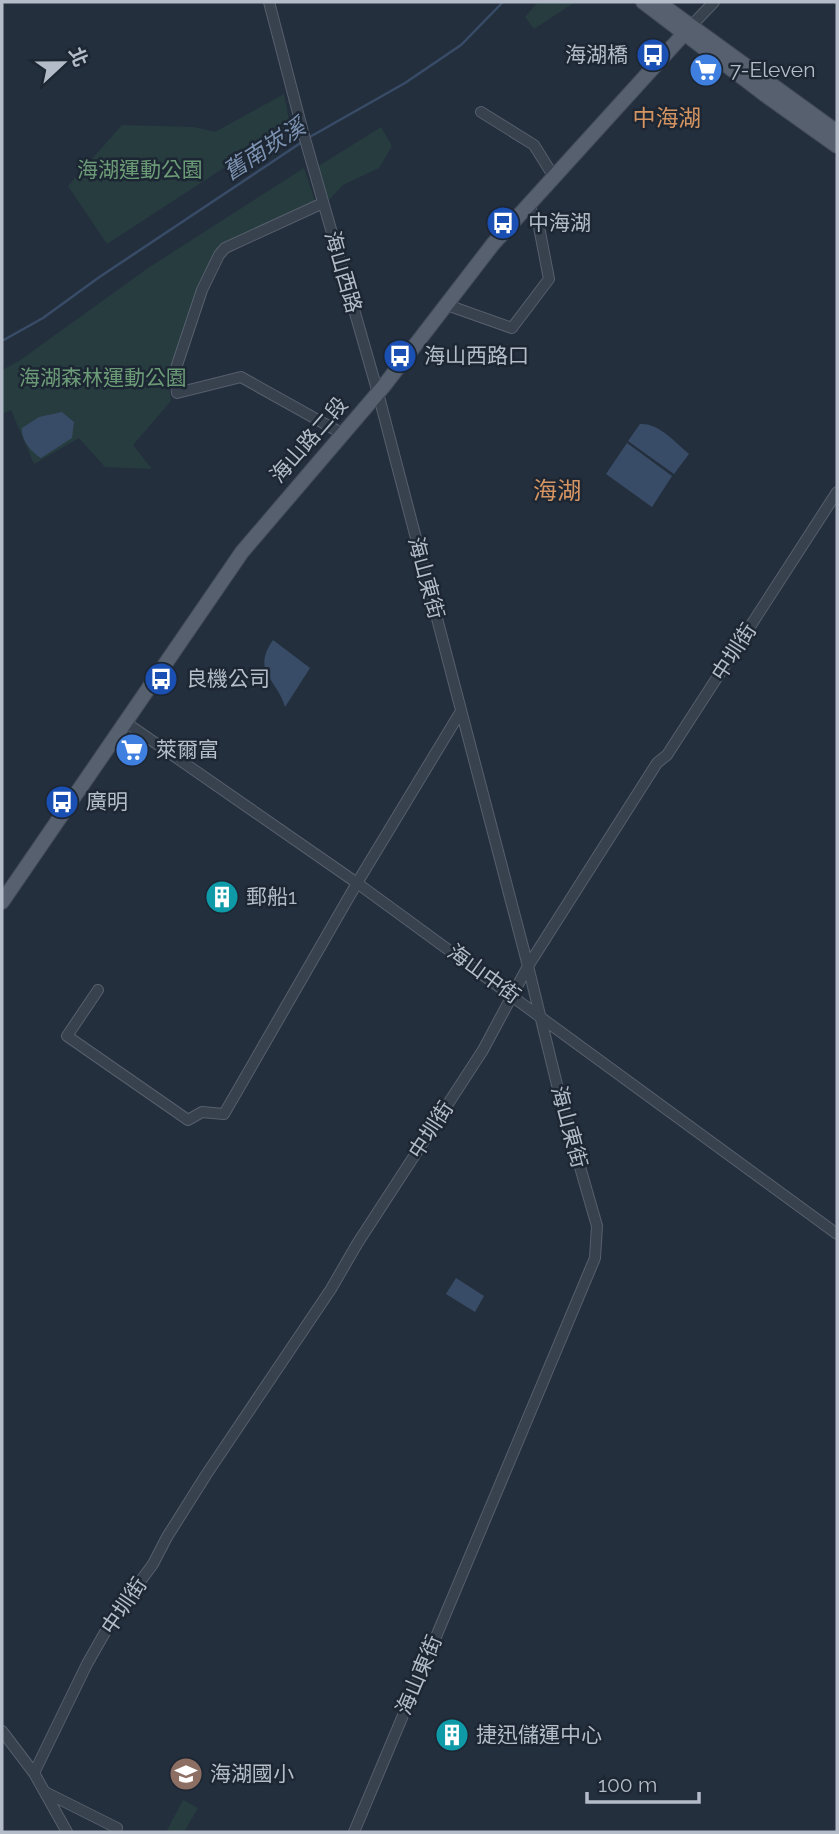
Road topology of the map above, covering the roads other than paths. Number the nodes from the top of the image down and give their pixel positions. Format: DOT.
graph roads {
  1 [pos="269,2"];
  2 [pos="643,2"];
  3 [pos="658,2"];
  4 [pos="714,2"];
  5 [pos="687,30"];
  6 [pos="481,112"];
  7 [pos="836,140"];
  8 [pos="554,177"];
  9 [pos="323,203"];
  10 [pos="528,206"];
  11 [pos="447,305"];
  12 [pos="378,393"];
  13 [pos="343,434"];
  14 [pos="837,492"];
  15 [pos="461,711"];
  16 [pos="125,722"];
  17 [pos="357,883"];
  18 [pos="2,902"];
  19 [pos="528,965"];
  20 [pos="98,990"];
  21 [pos="512,994"];
  22 [pos="540,1015"];
  23 [pos="837,1234"];
  24 [pos="2,1731"];
  25 [pos="34,1773"];
  26 [pos="45,1792"];
  27 [pos="67,1832"];
  28 [pos="116,1832"];
  29 [pos="354,1832"];
  1 -- 9 [label="street, 海山西路"];
  2 -- 5 [label="main road"];
  3 -- 5 [label="main road"];
  4 -- 5 [label="street"];
  5 -- 7 [label="main road"];
  5 -- 8 [label="main road, 海山路二段"];
  6 -- 8 [label="street"];
  8 -- 10 [label="main road, 海山路二段"];
  9 -- 12 [label="street, 海山西路"];
  9 -- 13 [label="street"];
  10 -- 11 [label="main road, 海山路二段"];
  10 -- 11 [label="street"];
  11 -- 12 [label="main road, 海山路二段"];
  12 -- 13 [label="main road, 海山路二段"];
  12 -- 15 [label="street, 海山東街"];
  13 -- 16 [label="main road, 海山路二段"];
  14 -- 19 [label="street, 中圳街"];
  15 -- 17 [label="street"];
  15 -- 19 [label="street, 海山東街"];
  16 -- 17 [label="street, 海山中街"];
  16 -- 18 [label="main road, 海山路二段"];
  17 -- 20 [label="street"];
  17 -- 21 [label="street, 海山中街"];
  19 -- 21 [label="street, 中圳街"];
  19 -- 22 [label="street, 海山東街"];
  21 -- 22 [label="street, 海山中街"];
  21 -- 25 [label="street, 中圳街"];
  22 -- 23 [label="street, 海山中街"];
  22 -- 29 [label="street, 海山東街"];
  24 -- 25 [label="street"];
  25 -- 26 [label="street"];
  26 -- 27 [label="street"];
  26 -- 28 [label="street"];
}
